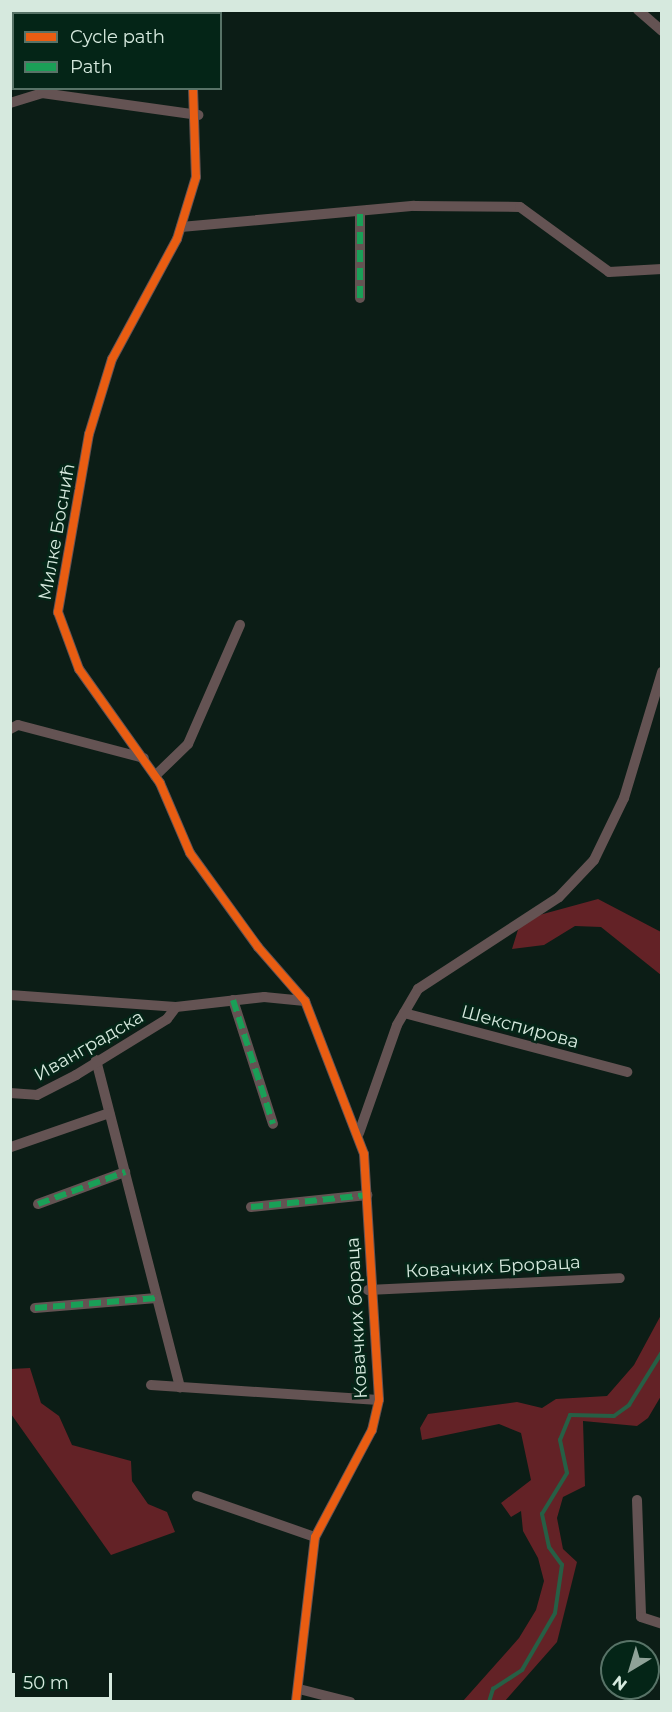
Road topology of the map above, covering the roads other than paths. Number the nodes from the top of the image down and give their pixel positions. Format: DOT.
graph roads {
  1 [pos="638,10"];
  2 [pos="662,31"];
  3 [pos="193,90"];
  4 [pos="10,103"];
  5 [pos="198,115"];
  6 [pos="360,212"];
  7 [pos="181,227"];
  8 [pos="662,269"];
  9 [pos="360,298"];
  10 [pos="240,626"];
  11 [pos="662,672"];
  12 [pos="10,729"];
  13 [pos="144,758"];
  14 [pos="155,776"];
  15 [pos="10,994"];
  16 [pos="233,1000"];
  17 [pos="305,1001"];
  18 [pos="176,1006"];
  19 [pos="404,1013"];
  20 [pos="96,1060"];
  21 [pos="627,1072"];
  22 [pos="10,1093"];
  23 [pos="109,1113"];
  24 [pos="273,1124"];
  25 [pos="359,1133"];
  26 [pos="10,1147"];
  27 [pos="124,1172"];
  28 [pos="367,1195"];
  29 [pos="38,1204"];
  30 [pos="251,1208"];
  31 [pos="620,1278"];
  32 [pos="368,1290"];
  33 [pos="157,1298"];
  34 [pos="35,1308"];
  35 [pos="151,1384"];
  36 [pos="180,1387"];
  37 [pos="379,1400"];
  38 [pos="196,1496"];
  39 [pos="637,1500"];
  40 [pos="315,1537"];
  41 [pos="662,1624"];
  42 [pos="299,1689"];
  43 [pos="296,1701"];
  44 [pos="350,1701"];
  1 -- 2 [label="street"];
  3 -- 5 [label="street, Милке Боснић"];
  4 -- 5 [label="street"];
  5 -- 7 [label="street, Милке Боснић"];
  6 -- 7 [label="street"];
  6 -- 8 [label="street"];
  6 -- 9 [label="street"];
  7 -- 13 [label="street, Милке Боснић"];
  10 -- 14 [label="street"];
  11 -- 19 [label="street, Ковачких бораца"];
  12 -- 13 [label="street"];
  13 -- 14 [label="street, Милке Боснић"];
  14 -- 17 [label="street, Милке Боснић"];
  15 -- 18 [label="street"];
  16 -- 17 [label="street"];
  16 -- 18 [label="street"];
  16 -- 24 [label="street"];
  17 -- 25 [label="street, Ковачких бораца"];
  18 -- 20 [label="street, Иванградска"];
  19 -- 21 [label="street, Шекспирова"];
  19 -- 25 [label="street, Ковачких бораца"];
  20 -- 22 [label="street, Иванградска"];
  20 -- 23 [label="street"];
  23 -- 26 [label="street"];
  23 -- 27 [label="street"];
  25 -- 28 [label="street, Ковачких бораца"];
  27 -- 29 [label="street"];
  27 -- 33 [label="street"];
  28 -- 30 [label="street"];
  28 -- 32 [label="street, Ковачких бораца"];
  31 -- 32 [label="street, Ковачких Брораца"];
  32 -- 37 [label="street, Ковачких бораца"];
  33 -- 34 [label="street"];
  33 -- 36 [label="street"];
  35 -- 36 [label="street"];
  36 -- 37 [label="street"];
  37 -- 40 [label="street, Ковачких бораца"];
  38 -- 40 [label="street"];
  39 -- 41 [label="street"];
  40 -- 42 [label="street, Ковачких бораца"];
  42 -- 43 [label="street, Ковачких бораца"];
  42 -- 44 [label="street"];
}
